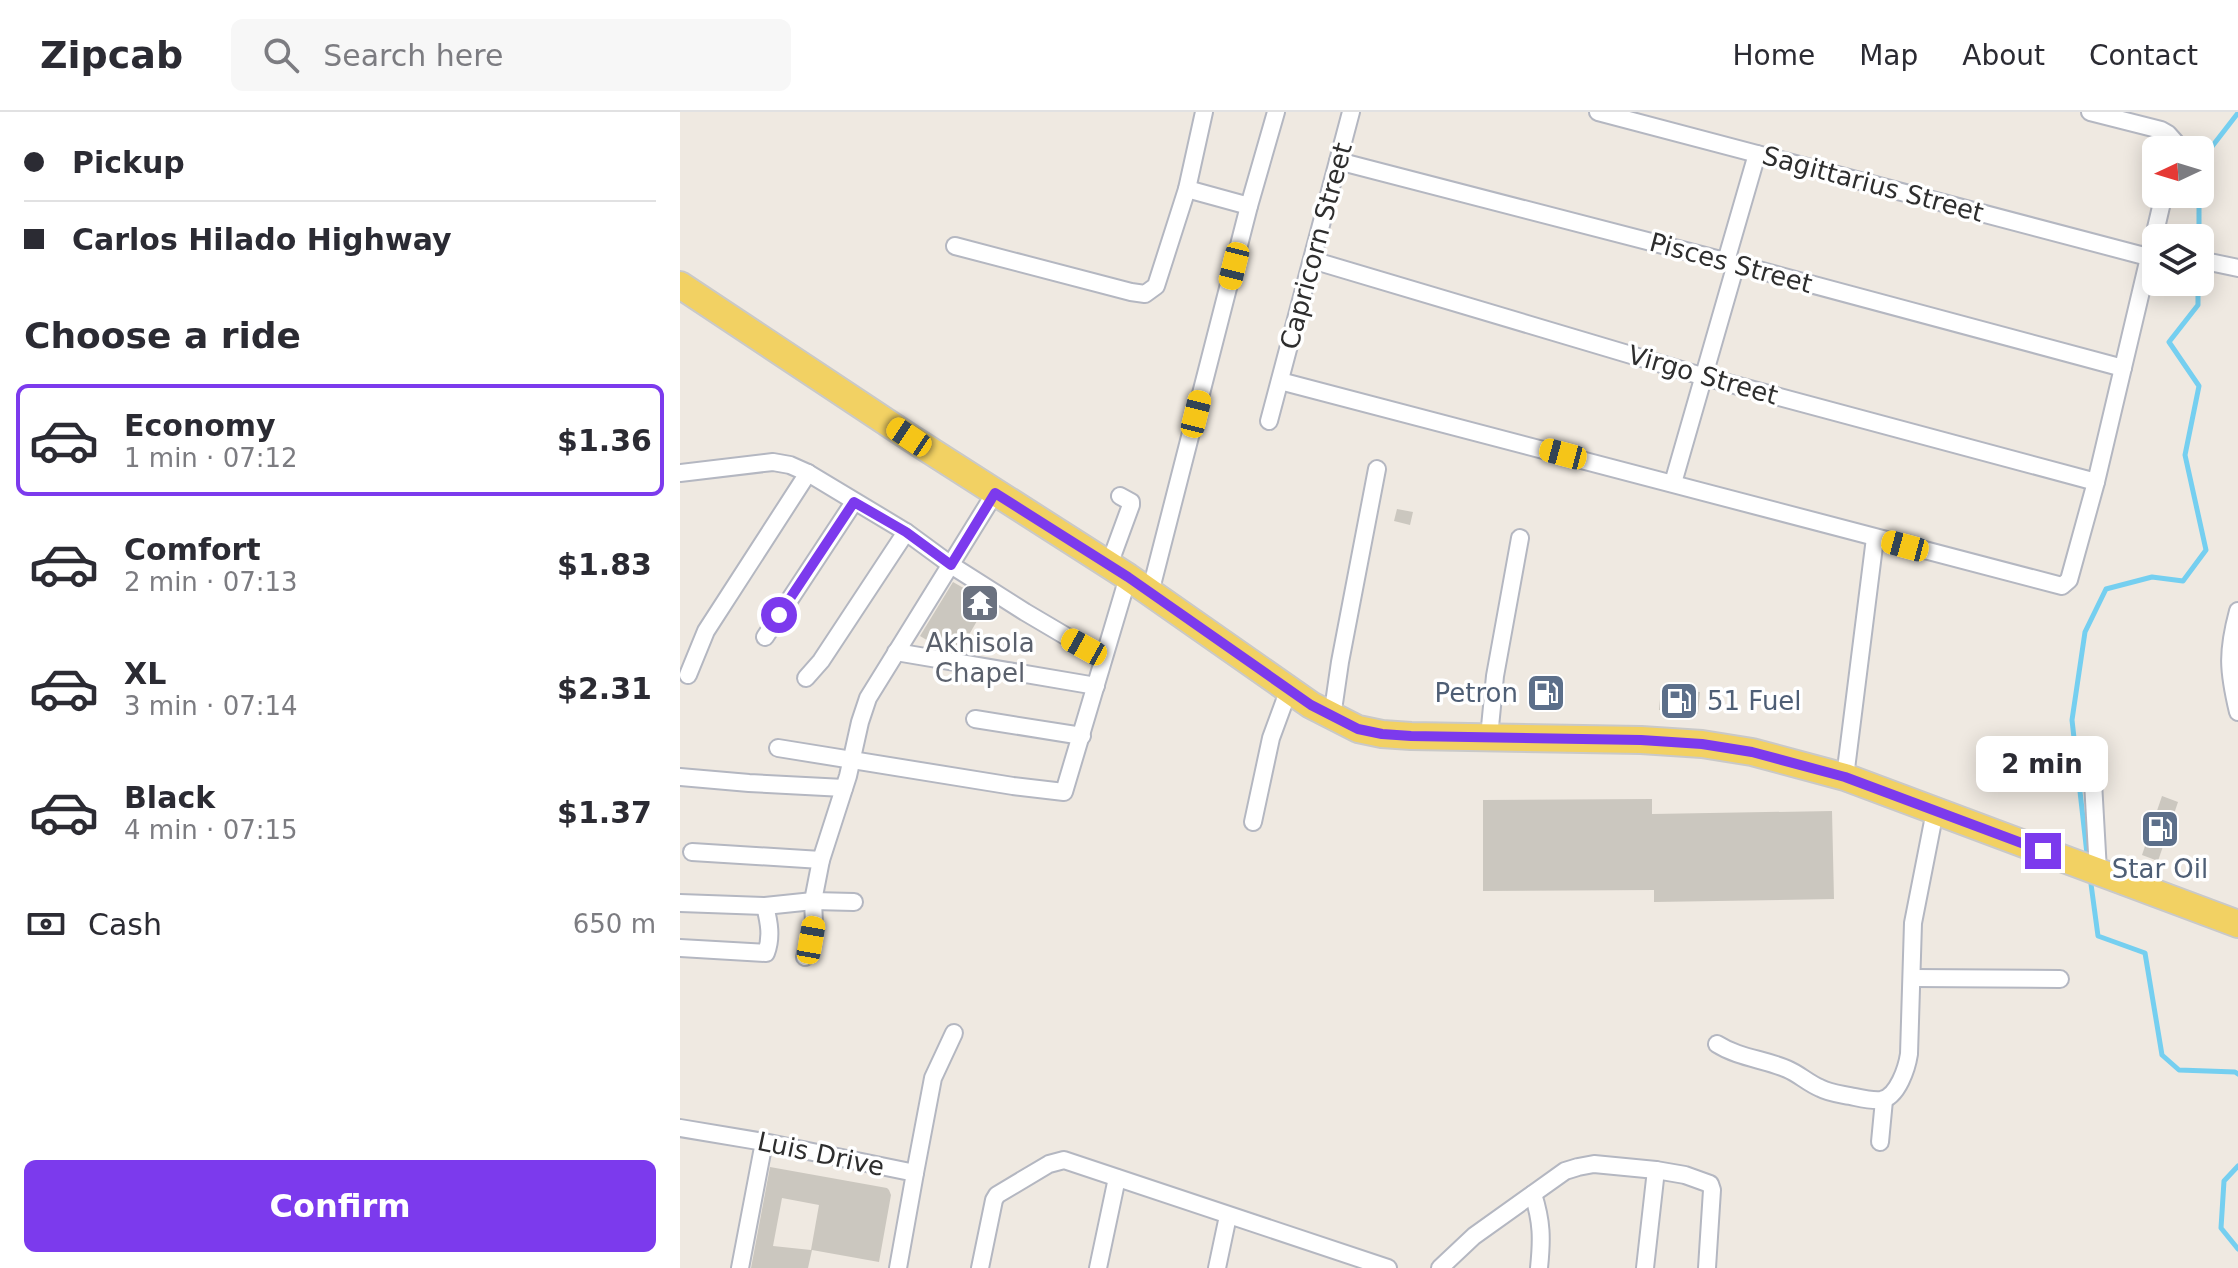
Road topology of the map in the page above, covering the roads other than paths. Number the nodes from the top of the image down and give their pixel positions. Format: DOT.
graph roads {
  1 [pos="1204,112"];
  2 [pos="1276,112"];
  3 [pos="1351,112"];
  4 [pos="1598,112"];
  5 [pos="2090,112"];
  6 [pos="1616,114"];
  7 [pos="2169,136"];
  8 [pos="1757,154"];
  9 [pos="1338,161"];
  10 [pos="1187,189"];
  11 [pos="1249,206"];
  12 [pos="955,246"];
  13 [pos="2142,254"];
  14 [pos="1312,260"];
  15 [pos="1731,262"];
  16 [pos="2214,263"];
  17 [pos="2238,268"];
  18 [pos="680,285"];
  19 [pos="2142,295"];
  20 [pos="2123,368"];
  21 [pos="1705,377"];
  22 [pos="1280,381"];
  23 [pos="1269,421"];
  24 [pos="1377,469"];
  25 [pos="680,473"];
  26 [pos="808,473"];
  27 [pos="2096,482"];
  28 [pos="1673,483"];
  29 [pos="995,493"];
  30 [pos="1120,496"];
  31 [pos="854,502"];
  32 [pos="906,532"];
  33 [pos="1520,538"];
  34 [pos="1875,538"];
  35 [pos="951,565"];
  36 [pos="1118,571"];
  37 [pos="1150,593"];
  38 [pos="2238,611"];
  39 [pos="765,637"];
  40 [pos="896,652"];
  41 [pos="1103,658"];
  42 [pos="688,675"];
  43 [pos="806,678"];
  44 [pos="1096,686"];
  45 [pos="1289,689"];
  46 [pos="2238,712"];
  47 [pos="1332,717"];
  48 [pos="975,719"];
  49 [pos="1082,736"];
  50 [pos="1489,737"];
  51 [pos="778,748"];
  52 [pos="2088,752"];
  53 [pos="851,761"];
  54 [pos="680,777"];
  55 [pos="1845,777"];
  56 [pos="844,788"];
  57 [pos="1935,811"];
  58 [pos="1253,822"];
  59 [pos="692,852"];
  60 [pos="821,860"];
  61 [pos="2098,871"];
  62 [pos="813,901"];
  63 [pos="854,902"];
  64 [pos="680,903"];
  65 [pos="765,906"];
  66 [pos="2238,924"];
  67 [pos="680,948"];
  68 [pos="805,957"];
  69 [pos="1913,978"];
  70 [pos="2060,979"];
  71 [pos="954,1033"];
  72 [pos="1717,1044"];
  73 [pos="1884,1100"];
  74 [pos="680,1128"];
  75 [pos="764,1142"];
  76 [pos="1880,1142"];
  77 [pos="1656,1170"];
  78 [pos="915,1173"];
  79 [pos="1117,1178"];
  80 [pos="1533,1194"];
  81 [pos="1228,1216"];
  82 [pos="1332,1250"];
  83 [pos="740,1268"];
  84 [pos="898,1268"];
  85 [pos="980,1268"];
  86 [pos="1098,1268"];
  87 [pos="1217,1268"];
  88 [pos="1330,1268"];
  89 [pos="1388,1268"];
  90 [pos="1440,1268"];
  91 [pos="1539,1268"];
  92 [pos="1645,1268"];
  93 [pos="1707,1268"];
  1 -- 10 [label="street"];
  2 -- 11 [label="street"];
  3 -- 9 [label="street, Capricorn Street"];
  4 -- 6 [label="street, Sagittarius Street"];
  5 -- 7 [label="street"];
  6 -- 8 [label="street, Sagittarius Street"];
  8 -- 13 [label="street, Sagittarius Street"];
  8 -- 15 [label="street"];
  9 -- 14 [label="street, Capricorn Street"];
  9 -- 15 [label="street, Pisces Street"];
  10 -- 11 [label="street"];
  10 -- 12 [label="street"];
  11 -- 37 [label="street"];
  14 -- 21 [label="street, Virgo Street"];
  14 -- 22 [label="street, Capricorn Street"];
  15 -- 20 [label="street, Pisces Street"];
  15 -- 21 [label="street"];
  16 -- 17 [label="street"];
  18 -- 29 [label="main road"];
  19 -- 20 [label="street"];
  20 -- 27 [label="street"];
  21 -- 27 [label="street, Virgo Street"];
  21 -- 28 [label="street"];
  22 -- 23 [label="street, Capricorn Street"];
  22 -- 28 [label="street"];
  24 -- 47 [label="street"];
  25 -- 26 [label="street"];
  26 -- 31 [label="street"];
  26 -- 42 [label="street"];
  27 -- 34 [label="street"];
  28 -- 34 [label="street"];
  29 -- 35 [label="street"];
  29 -- 36 [label="main road"];
  30 -- 36 [label="street"];
  31 -- 32 [label="street"];
  31 -- 39 [label="street"];
  32 -- 35 [label="street"];
  32 -- 43 [label="street"];
  33 -- 50 [label="street"];
  34 -- 55 [label="street"];
  35 -- 40 [label="street"];
  35 -- 41 [label="street"];
  36 -- 37 [label="main road"];
  36 -- 41 [label="street"];
  37 -- 45 [label="main road"];
  38 -- 46 [label="street"];
  40 -- 44 [label="street"];
  40 -- 53 [label="street"];
  41 -- 44 [label="street"];
  44 -- 49 [label="street"];
  45 -- 47 [label="main road"];
  45 -- 58 [label="street"];
  47 -- 50 [label="main road"];
  48 -- 49 [label="street"];
  49 -- 53 [label="street"];
  50 -- 55 [label="main road"];
  51 -- 53 [label="street"];
  52 -- 61 [label="street"];
  53 -- 56 [label="street"];
  54 -- 56 [label="street"];
  55 -- 57 [label="main road"];
  56 -- 60 [label="street"];
  57 -- 61 [label="main road"];
  57 -- 69 [label="street"];
  59 -- 60 [label="street"];
  60 -- 62 [label="street"];
  61 -- 66 [label="main road"];
  62 -- 63 [label="street"];
  62 -- 65 [label="street"];
  62 -- 68 [label="street"];
  64 -- 65 [label="street"];
  65 -- 67 [label="street"];
  69 -- 70 [label="street"];
  69 -- 73 [label="street"];
  71 -- 78 [label="street"];
  72 -- 73 [label="street"];
  73 -- 76 [label="street"];
  74 -- 75 [label="street, Luis Drive"];
  75 -- 78 [label="street, Luis Drive"];
  75 -- 83 [label="street"];
  77 -- 80 [label="street"];
  77 -- 92 [label="street"];
  77 -- 93 [label="street"];
  78 -- 84 [label="street, Luis Drive"];
  79 -- 81 [label="street"];
  79 -- 85 [label="street"];
  79 -- 86 [label="street"];
  80 -- 90 [label="street"];
  80 -- 91 [label="street"];
  81 -- 82 [label="street"];
  81 -- 87 [label="street"];
  82 -- 88 [label="street"];
  82 -- 89 [label="street"];
}
